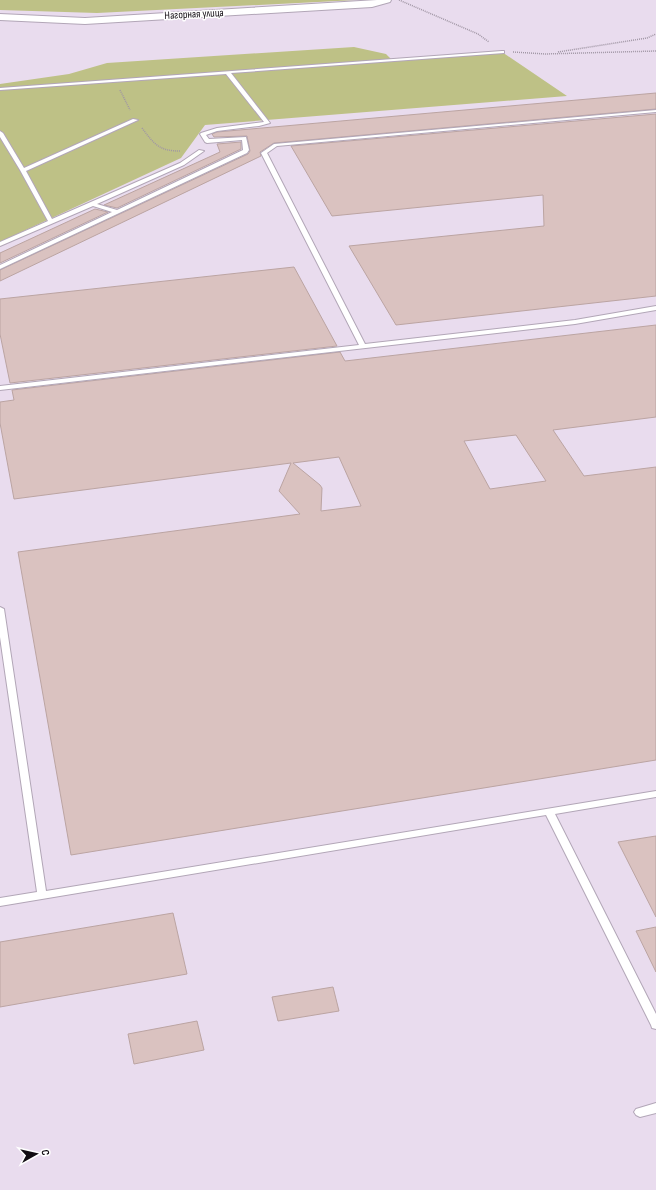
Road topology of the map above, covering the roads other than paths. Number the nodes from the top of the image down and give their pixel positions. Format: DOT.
graph roads {
  1 [pos="387,0"];
  2 [pos="0,16"];
  3 [pos="502,52"];
  4 [pos="228,72"];
  5 [pos="0,89"];
  6 [pos="656,111"];
  7 [pos="135,120"];
  8 [pos="0,133"];
  9 [pos="201,151"];
  10 [pos="23,170"];
  11 [pos="93,204"];
  12 [pos="117,212"];
  13 [pos="51,222"];
  14 [pos="0,244"];
  15 [pos="0,267"];
  16 [pos="656,308"];
  17 [pos="363,346"];
  18 [pos="0,388"];
  19 [pos="0,609"];
  20 [pos="656,794"];
  21 [pos="549,811"];
  22 [pos="42,895"];
  23 [pos="0,902"];
  24 [pos="656,1025"];
  25 [pos="656,1108"];
  26 [pos="640,1112"];
  1 -- 2 [label="street, Нагорная улица"];
  3 -- 4 [label="lane"];
  4 -- 5 [label="lane"];
  4 -- 12 [label="lane"];
  6 -- 17 [label="lane"];
  7 -- 10 [label="lane"];
  8 -- 10 [label="lane"];
  9 -- 11 [label="lane"];
  10 -- 13 [label="lane"];
  11 -- 12 [label="lane"];
  11 -- 13 [label="lane"];
  12 -- 15 [label="lane"];
  13 -- 14 [label="lane"];
  16 -- 17 [label="lane"];
  17 -- 18 [label="lane"];
  19 -- 22 [label="lane"];
  20 -- 21 [label="lane"];
  21 -- 22 [label="lane"];
  21 -- 24 [label="lane"];
  22 -- 23 [label="lane"];
  25 -- 26 [label="lane"];
}
